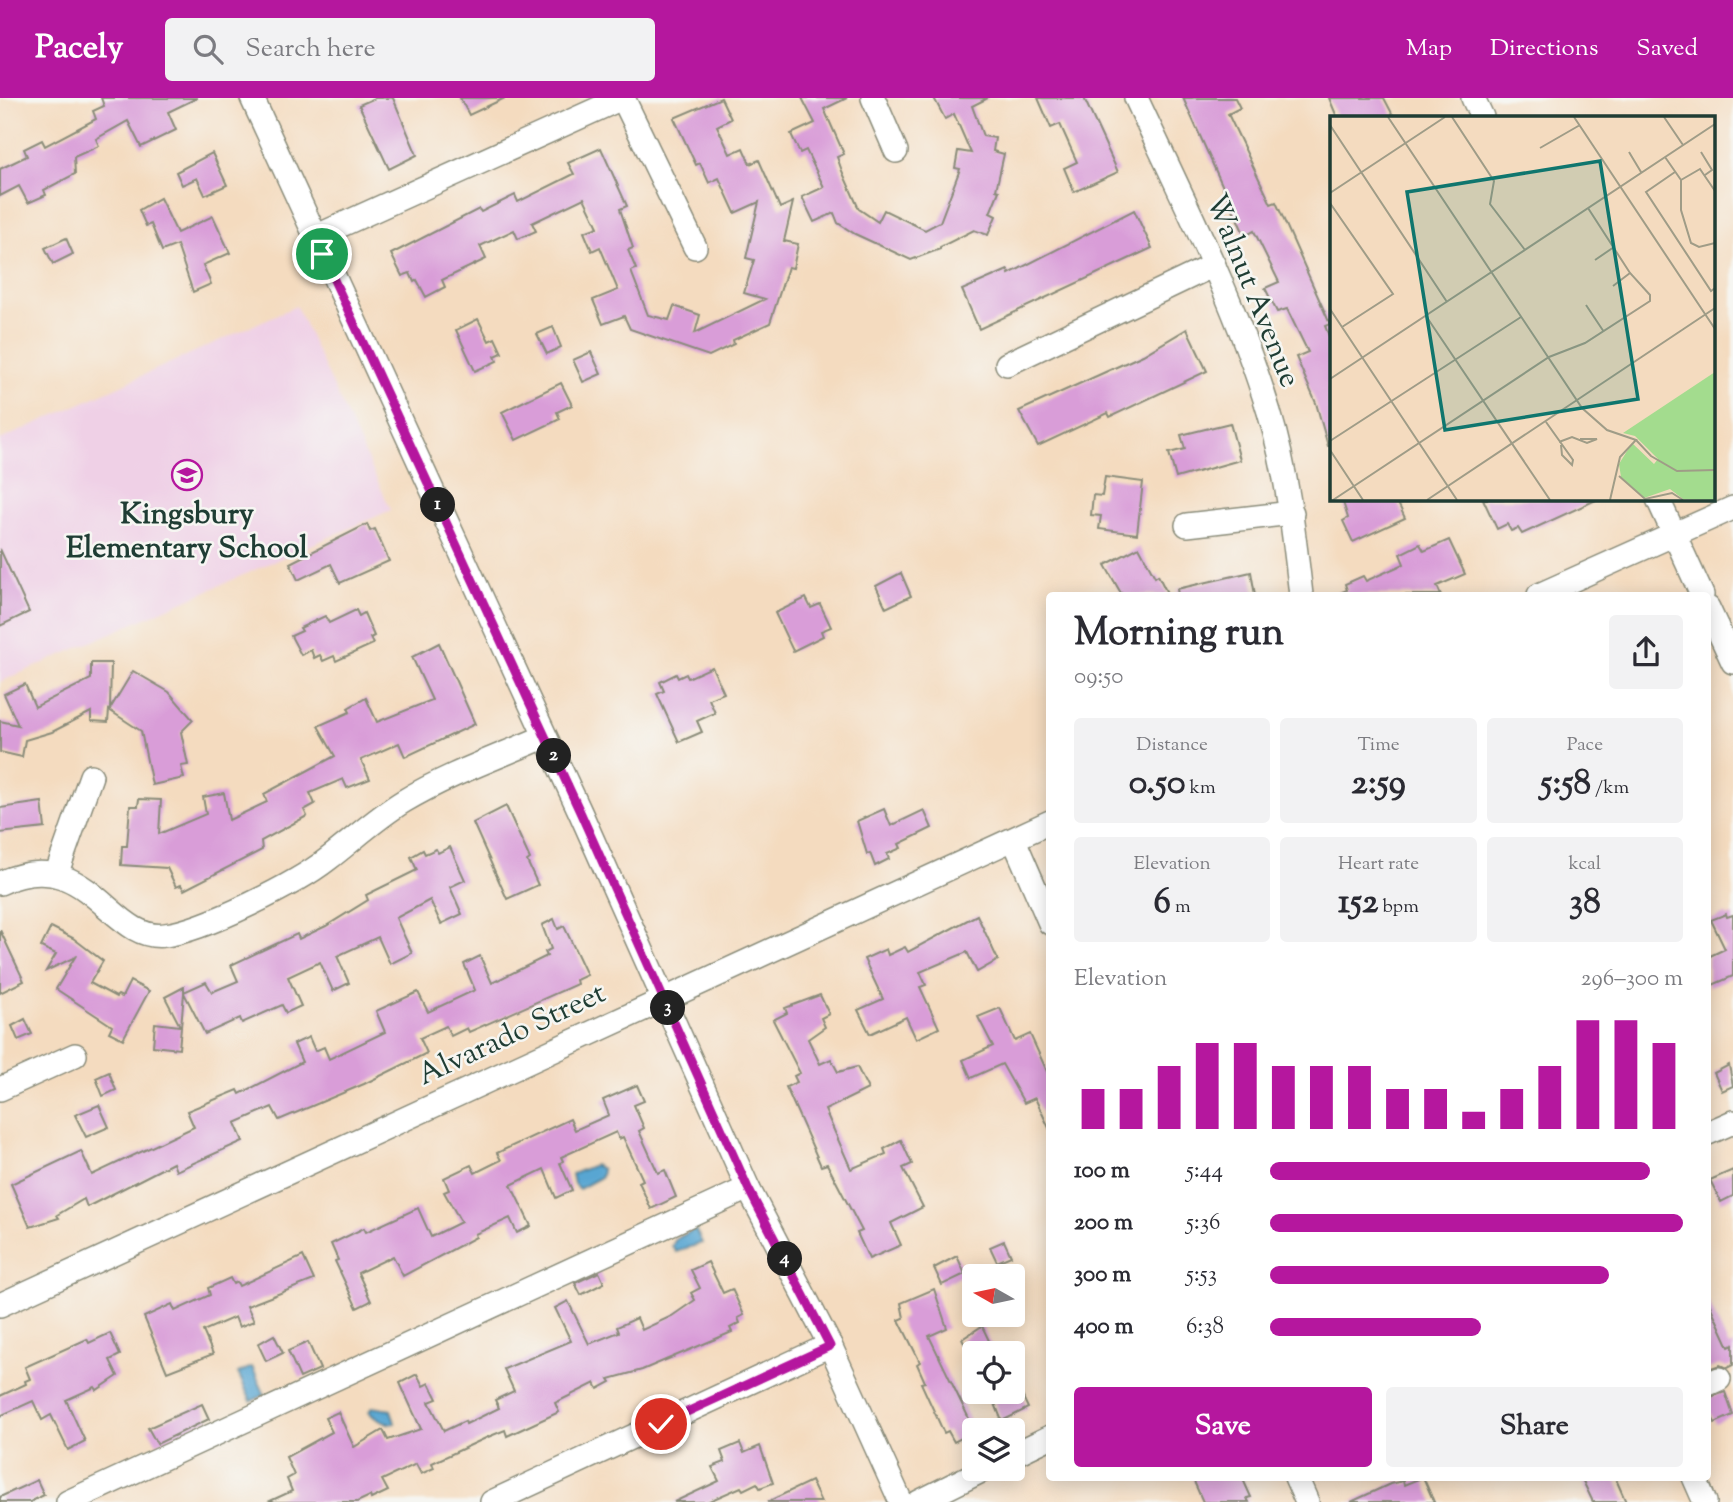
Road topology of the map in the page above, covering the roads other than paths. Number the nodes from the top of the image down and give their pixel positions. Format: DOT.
graph roads {
  1 [pos="252,98"];
  2 [pos="622,98"];
  3 [pos="873,98"];
  4 [pos="1136,98"];
  5 [pos="1473,98"];
  6 [pos="1482,116"];
  7 [pos="896,151"];
  8 [pos="315,237"];
  9 [pos="695,247"];
  10 [pos="1214,265"];
  11 [pos="1007,364"];
  12 [pos="1658,500"];
  13 [pos="1733,508"];
  14 [pos="1292,513"];
  15 [pos="1187,525"];
  16 [pos="1675,536"];
  17 [pos="1301,592"];
  18 [pos="1546,592"];
  19 [pos="1701,592"];
  20 [pos="1711,615"];
  21 [pos="1733,663"];
  22 [pos="544,737"];
  23 [pos="91,776"];
  24 [pos="1046,824"];
  25 [pos="1014,840"];
  26 [pos="56,875"];
  27 [pos="0,883"];
  28 [pos="1046,914"];
  29 [pos="663,998"];
  30 [pos="75,1055"];
  31 [pos="0,1089"];
  32 [pos="1733,1122"];
  33 [pos="1711,1132"];
  34 [pos="748,1188"];
  35 [pos="0,1305"];
  36 [pos="830,1346"];
  37 [pos="1046,1439"];
  38 [pos="1025,1449"];
  39 [pos="962,1480"];
  40 [pos="1298,1481"];
  41 [pos="1696,1481"];
  42 [pos="68,1502"];
  43 [pos="492,1502"];
  44 [pos="901,1502"];
  45 [pos="919,1502"];
  46 [pos="1307,1502"];
  47 [pos="1705,1502"];
  1 -- 8 [label="street"];
  2 -- 8 [label="street"];
  2 -- 9 [label="street"];
  3 -- 7 [label="street"];
  4 -- 10 [label="street, Walnut Avenue"];
  5 -- 6 [label="street"];
  8 -- 22 [label="street"];
  10 -- 11 [label="street"];
  10 -- 14 [label="street, Walnut Avenue"];
  12 -- 16 [label="street"];
  13 -- 16 [label="street"];
  14 -- 15 [label="street"];
  14 -- 17 [label="street, Walnut Avenue"];
  16 -- 18 [label="street"];
  16 -- 19 [label="street"];
  20 -- 21 [label="street"];
  22 -- 26 [label="street"];
  22 -- 29 [label="street"];
  23 -- 26 [label="street"];
  24 -- 25 [label="street, Alvarado Street"];
  25 -- 28 [label="street"];
  25 -- 29 [label="street, Alvarado Street"];
  26 -- 27 [label="street"];
  29 -- 34 [label="street"];
  29 -- 35 [label="street, Alvarado Street"];
  30 -- 31 [label="street"];
  32 -- 33 [label="street"];
  34 -- 36 [label="street"];
  34 -- 42 [label="street"];
  36 -- 43 [label="street"];
  36 -- 44 [label="street"];
  37 -- 38 [label="street"];
  39 -- 45 [label="street"];
  40 -- 46 [label="street"];
  41 -- 47 [label="street"];
}
